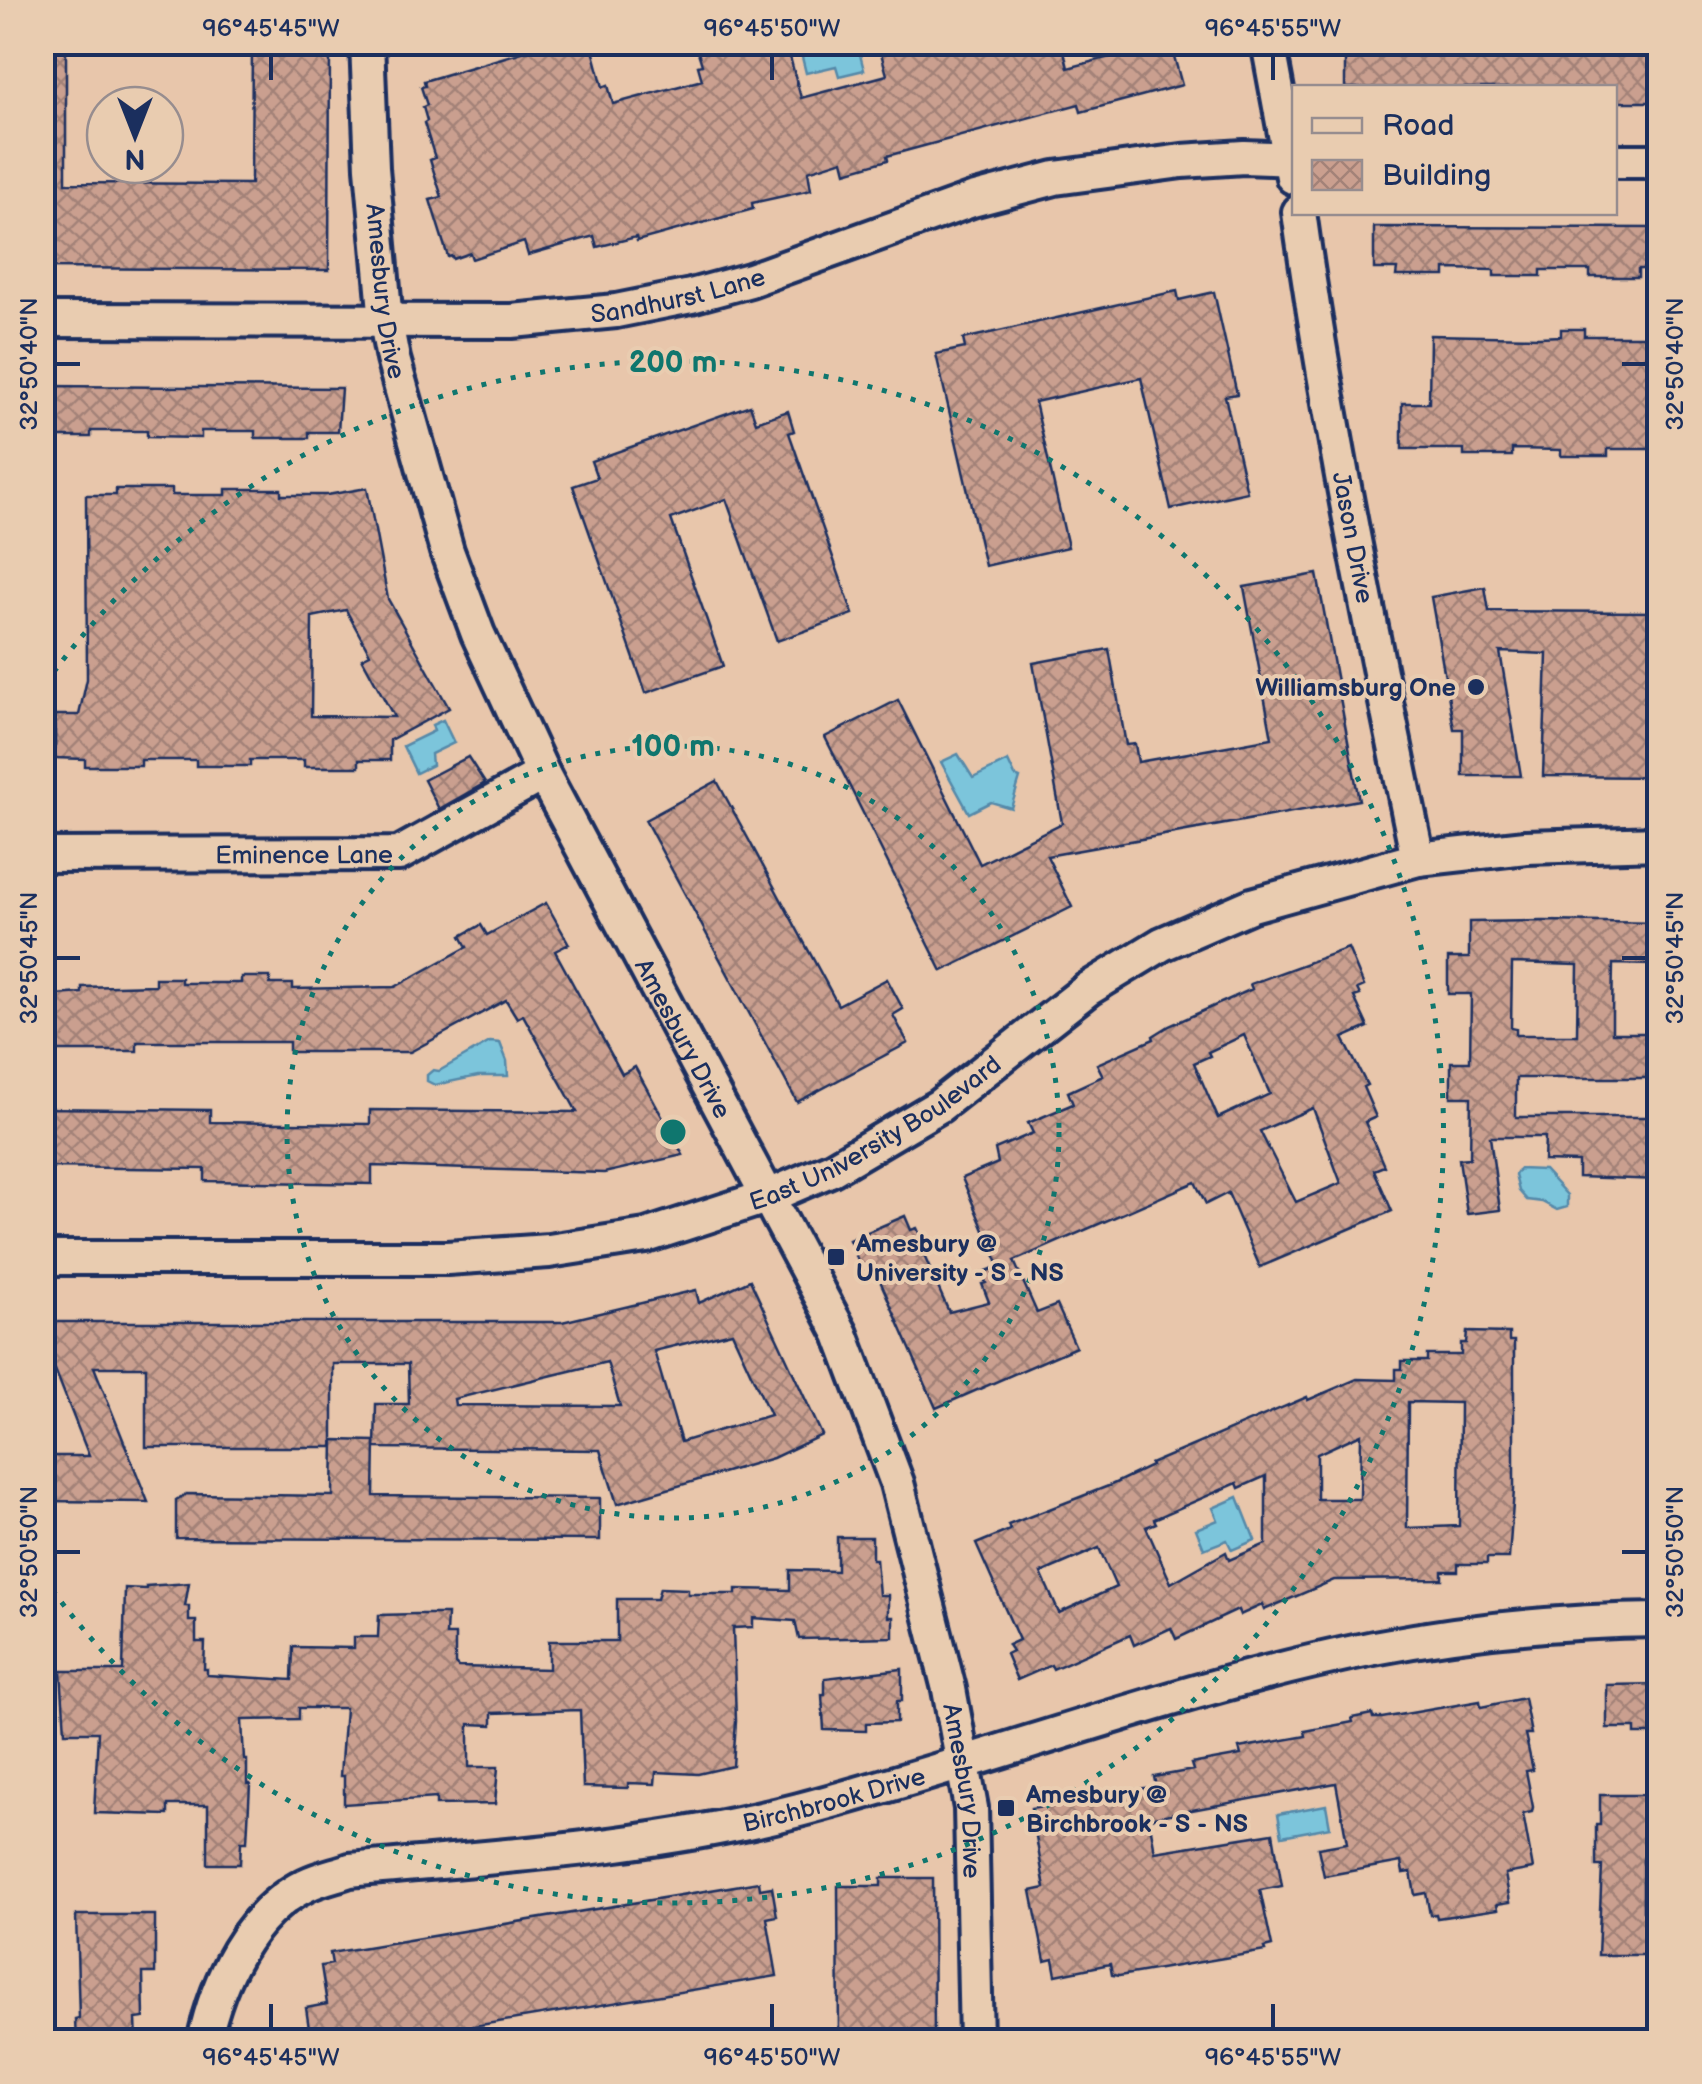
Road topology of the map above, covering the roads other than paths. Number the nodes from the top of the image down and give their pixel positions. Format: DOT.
graph roads {
  1 [pos="367,42"];
  2 [pos="1268,42"];
  3 [pos="1292,161"];
  4 [pos="1617,161"];
  5 [pos="1660,161"];
  6 [pos="1292,166"];
  7 [pos="1300,215"];
  8 [pos="42,320"];
  9 [pos="386,322"];
  10 [pos="543,774"];
  11 [pos="1660,843"];
  12 [pos="42,856"];
  13 [pos="1418,858"];
  14 [pos="770,1196"];
  15 [pos="42,1258"];
  16 [pos="1660,1620"];
  17 [pos="962,1762"];
  18 [pos="204,2042"];
  19 [pos="976,2042"];
  1 -- 9 [label="street, Amesbury Drive"];
  2 -- 3 [label="street"];
  4 -- 5 [label="street"];
  6 -- 9 [label="street, Sandhurst Lane"];
  7 -- 13 [label="street, Jason Drive"];
  8 -- 9 [label="street, Sandhurst Lane"];
  9 -- 10 [label="street, Amesbury Drive"];
  10 -- 12 [label="street, Eminence Lane"];
  10 -- 14 [label="street, Amesbury Drive"];
  11 -- 13 [label="street, East University Boulevard"];
  13 -- 14 [label="street, East University Boulevard"];
  14 -- 15 [label="street, East University Boulevard"];
  14 -- 17 [label="street, Amesbury Drive"];
  16 -- 17 [label="street, Birchbrook Drive"];
  17 -- 18 [label="street, Birchbrook Drive"];
  17 -- 19 [label="street, Amesbury Drive"];
}
